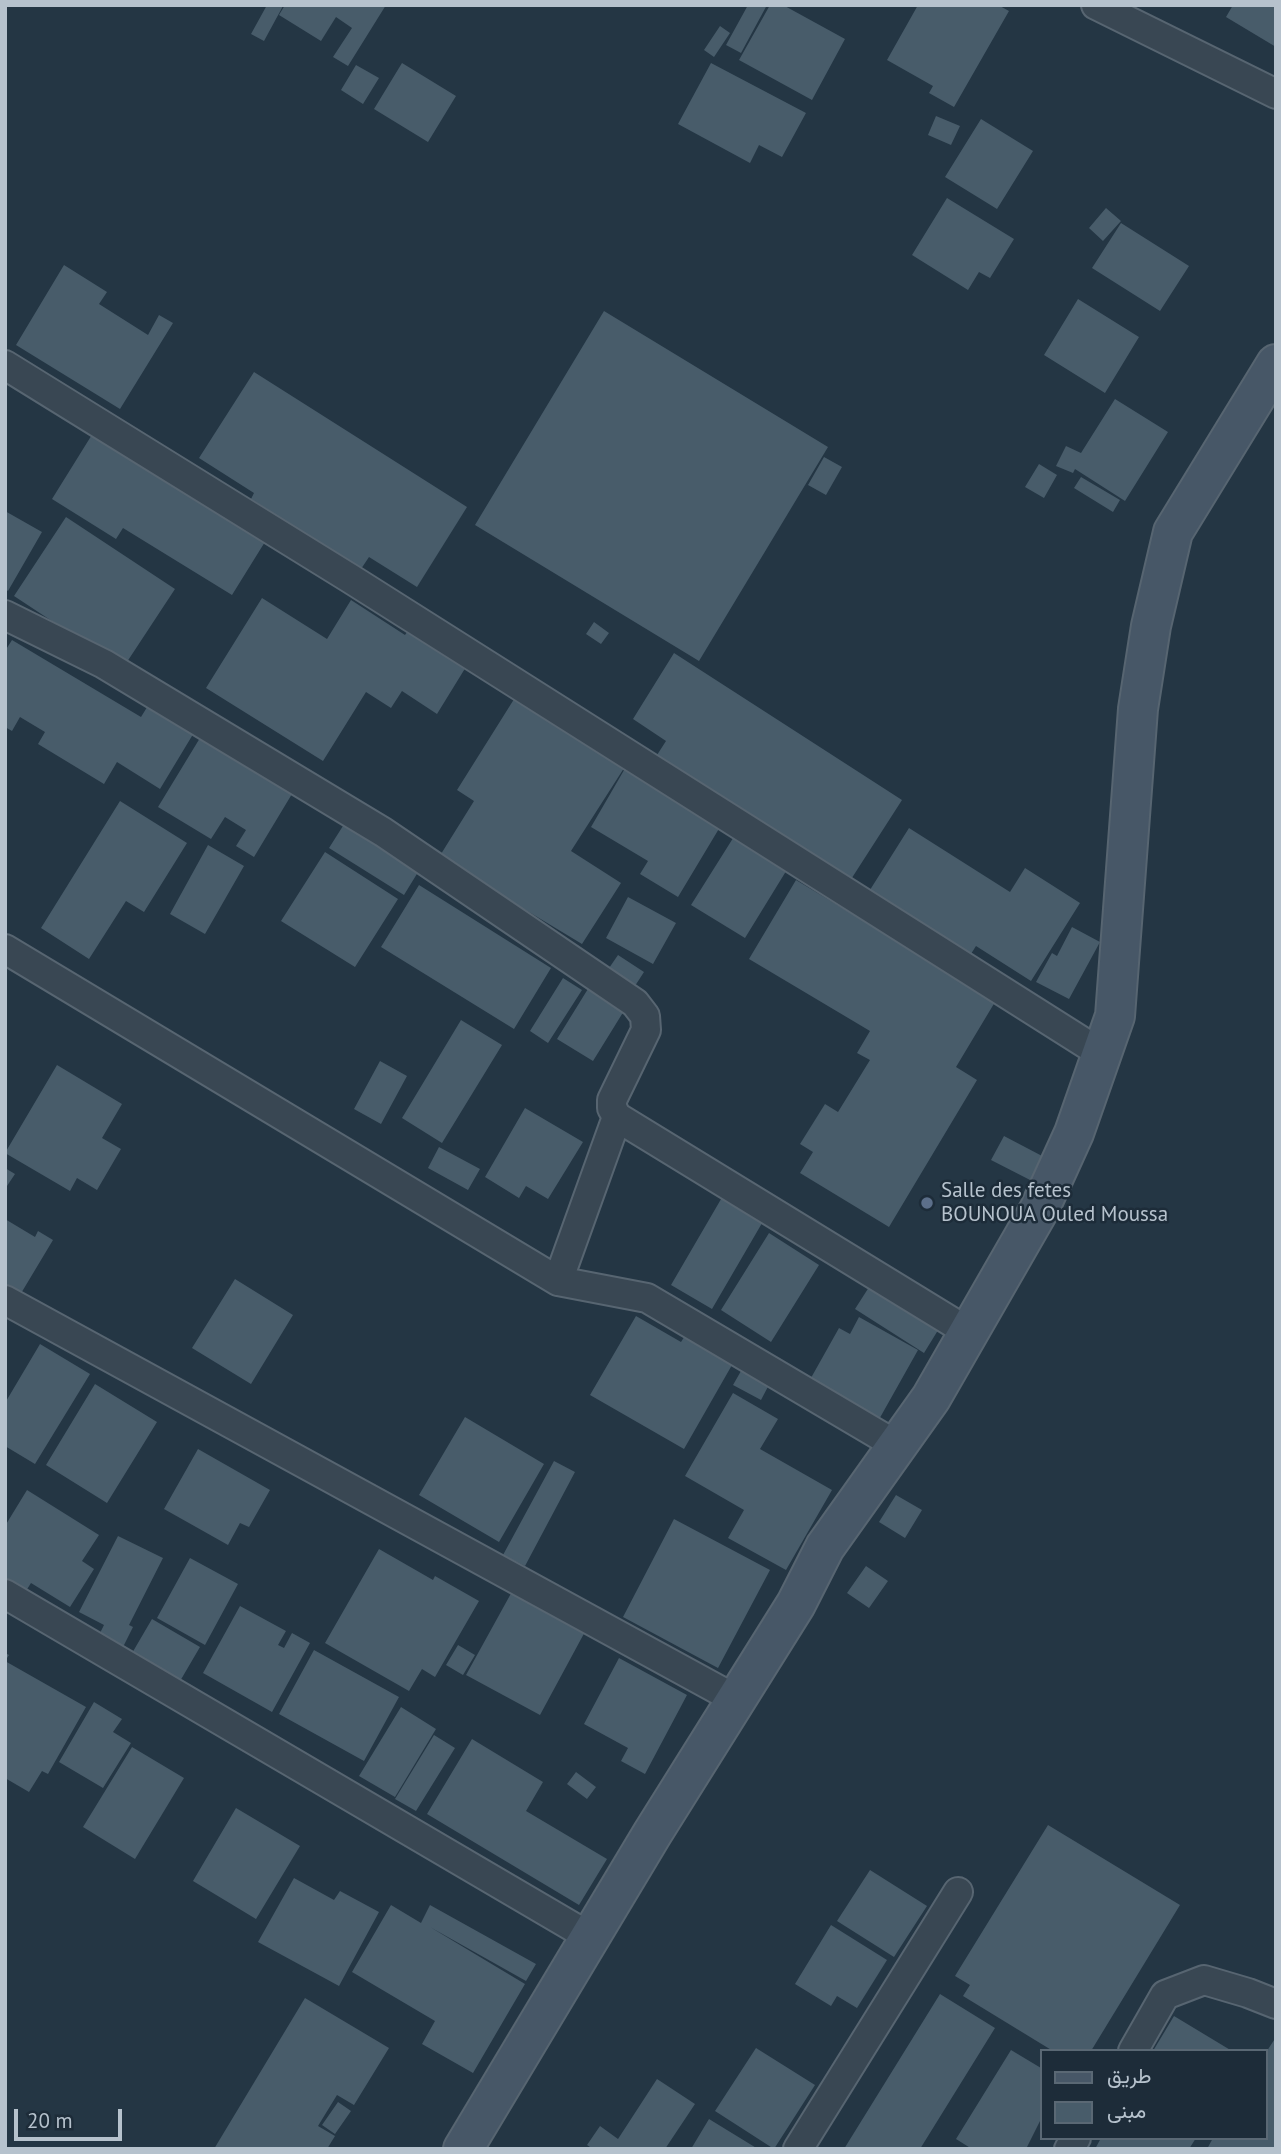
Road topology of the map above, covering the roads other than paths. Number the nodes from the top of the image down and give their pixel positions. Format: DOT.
graph roads {
  1 [pos="1096,5"];
  2 [pos="1276,94"];
  3 [pos="1276,364"];
  4 [pos="5,365"];
  5 [pos="5,615"];
  6 [pos="5,949"];
  7 [pos="1102,1054"];
  8 [pos="617,1117"];
  9 [pos="558,1281"];
  10 [pos="5,1300"];
  11 [pos="970,1334"];
  12 [pos="896,1445"];
  13 [pos="5,1594"];
  14 [pos="737,1700"];
  15 [pos="958,1892"];
  16 [pos="590,1937"];
  17 [pos="1276,2004"];
  18 [pos="1134,2049"];
  19 [pos="463,2149"];
  20 [pos="798,2149"];
  1 -- 2 [label="street"];
  3 -- 7 [label="street"];
  4 -- 7 [label="street"];
  5 -- 8 [label="street"];
  6 -- 9 [label="street"];
  7 -- 11 [label="street"];
  8 -- 9 [label="street"];
  8 -- 11 [label="street"];
  9 -- 12 [label="street"];
  10 -- 14 [label="street"];
  11 -- 12 [label="street"];
  12 -- 14 [label="street"];
  13 -- 16 [label="street"];
  14 -- 16 [label="street"];
  15 -- 20 [label="street"];
  16 -- 19 [label="street"];
  17 -- 18 [label="street"];
}
